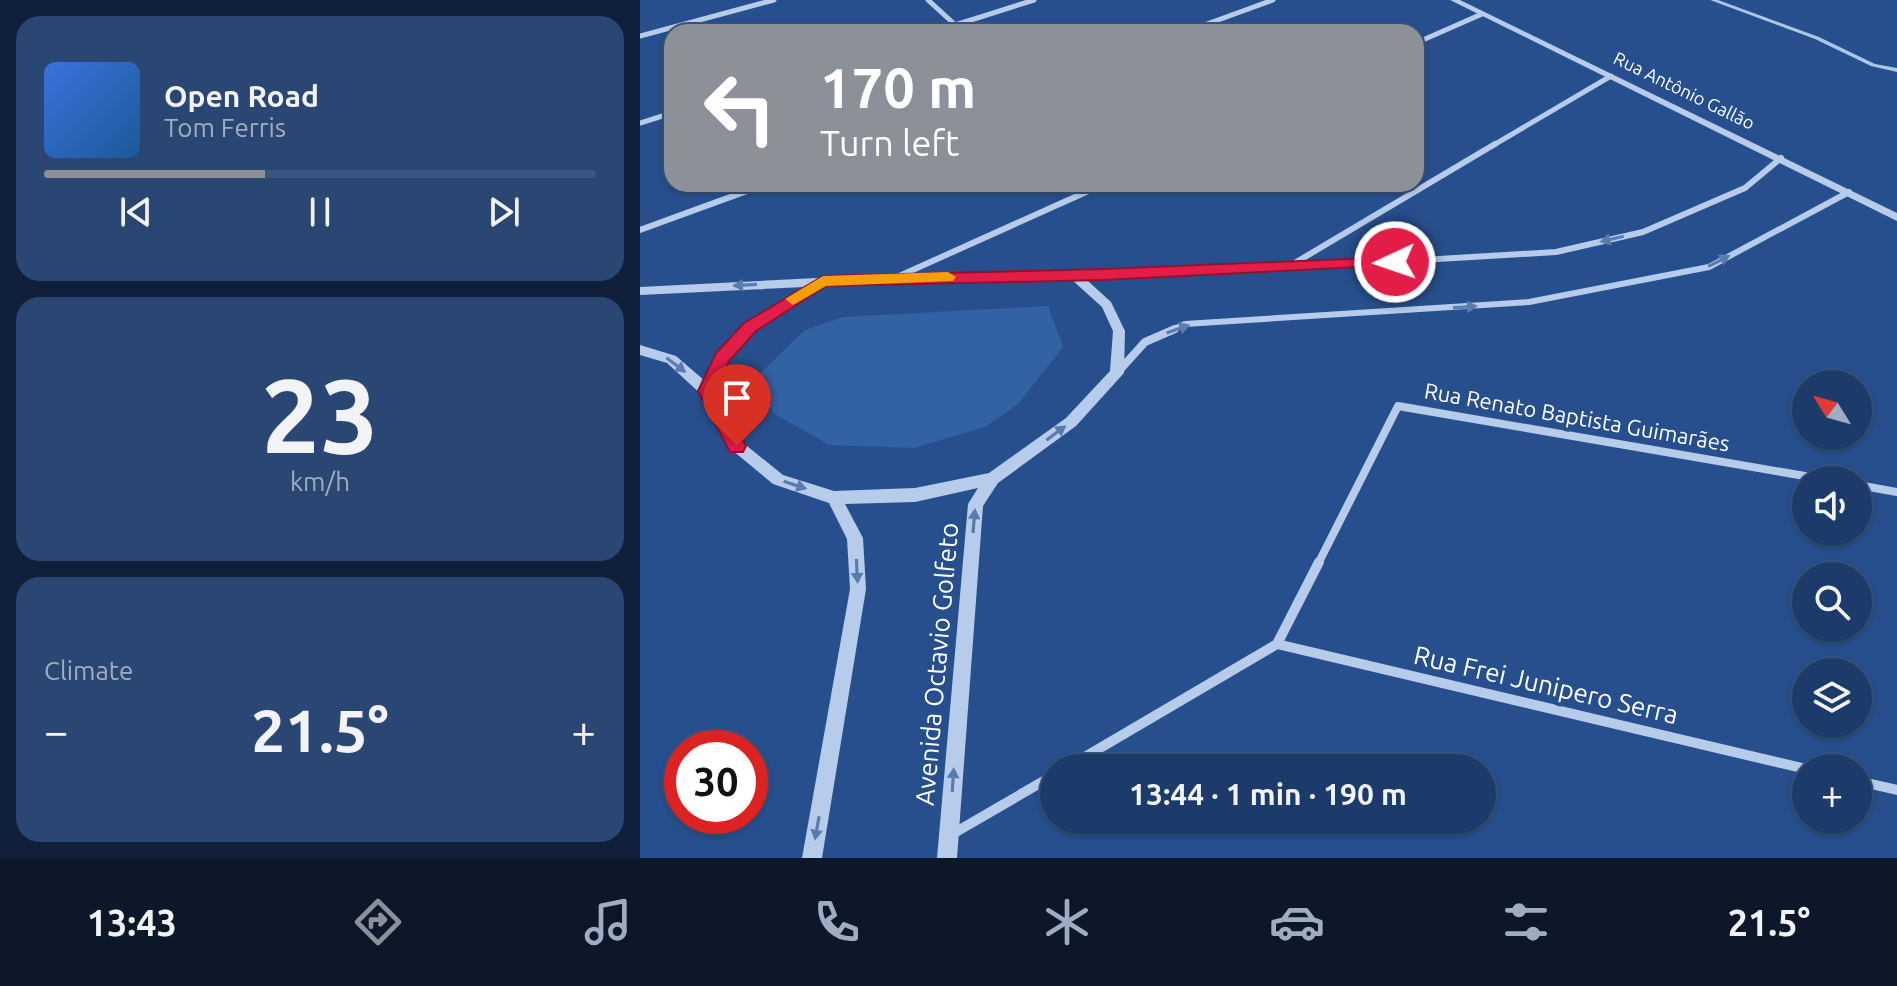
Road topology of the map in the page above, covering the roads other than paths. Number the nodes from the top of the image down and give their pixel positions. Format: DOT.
graph roads {
  1 [pos="774,0"];
  2 [pos="928,0"];
  3 [pos="1034,0"];
  4 [pos="1273,0"];
  5 [pos="1454,0"];
  6 [pos="1482,14"];
  7 [pos="685,24"];
  8 [pos="954,24"];
  9 [pos="958,24"];
  10 [pos="1207,24"];
  11 [pos="664,30"];
  12 [pos="640,36"];
  13 [pos="1424,39"];
  14 [pos="1611,76"];
  15 [pos="664,116"];
  16 [pos="640,123"];
  17 [pos="1781,158"];
  18 [pos="1424,187"];
  19 [pos="744,192"];
  20 [pos="1086,192"];
  21 [pos="1415,192"];
  22 [pos="1849,192"];
  23 [pos="1897,217"];
  24 [pos="640,230"];
  25 [pos="1287,268"];
  26 [pos="1074,275"];
  27 [pos="896,278"];
  28 [pos="823,281"];
  29 [pos="640,291"];
  30 [pos="640,350"];
  31 [pos="1117,373"];
  32 [pos="707,391"];
  33 [pos="1792,474"];
  34 [pos="993,479"];
  35 [pos="1872,488"];
  36 [pos="1897,492"];
  37 [pos="834,498"];
  38 [pos="1277,644"];
  39 [pos="1090,754"];
  40 [pos="1792,766"];
  41 [pos="1040,783"];
  42 [pos="1872,784"];
  43 [pos="1897,790"];
  44 [pos="949,836"];
  45 [pos="812,858"];
  46 [pos="947,858"];
  1 -- 7 [label="street"];
  2 -- 8 [label="street"];
  3 -- 9 [label="street"];
  4 -- 10 [label="street"];
  5 -- 6 [label="street, Rua Antônio Gallão"];
  6 -- 13 [label="street"];
  6 -- 14 [label="street, Rua Antônio Gallão"];
  11 -- 12 [label="street"];
  14 -- 17 [label="street, Rua Antônio Gallão"];
  14 -- 18 [label="street"];
  15 -- 16 [label="street"];
  17 -- 22 [label="street, Rua Antônio Gallão"];
  17 -- 25 [label="street, one-way"];
  19 -- 24 [label="street"];
  20 -- 27 [label="street"];
  21 -- 25 [label="street"];
  22 -- 23 [label="street, Rua Antônio Gallão"];
  31 -- 22 [label="street, one-way"];
  25 -- 26 [label="street"];
  26 -- 27 [label="street"];
  26 -- 31 [label="street"];
  27 -- 28 [label="street"];
  28 -- 29 [label="street, one-way"];
  28 -- 32 [label="street"];
  30 -- 32 [label="street, one-way"];
  34 -- 31 [label="street, one-way"];
  32 -- 37 [label="street, one-way"];
  33 -- 38 [label="street, Rua Renato Baptista Guimarães"];
  34 -- 37 [label="street"];
  44 -- 34 [label="street, Avenida Octavio Golfeto, one-way"];
  35 -- 36 [label="street"];
  37 -- 45 [label="street, one-way"];
  38 -- 39 [label="street"];
  38 -- 40 [label="street, Rua Frei Junipero Serra"];
  41 -- 44 [label="street"];
  42 -- 43 [label="street"];
  44 -- 46 [label="street, Avenida Octavio Golfeto"];
}
